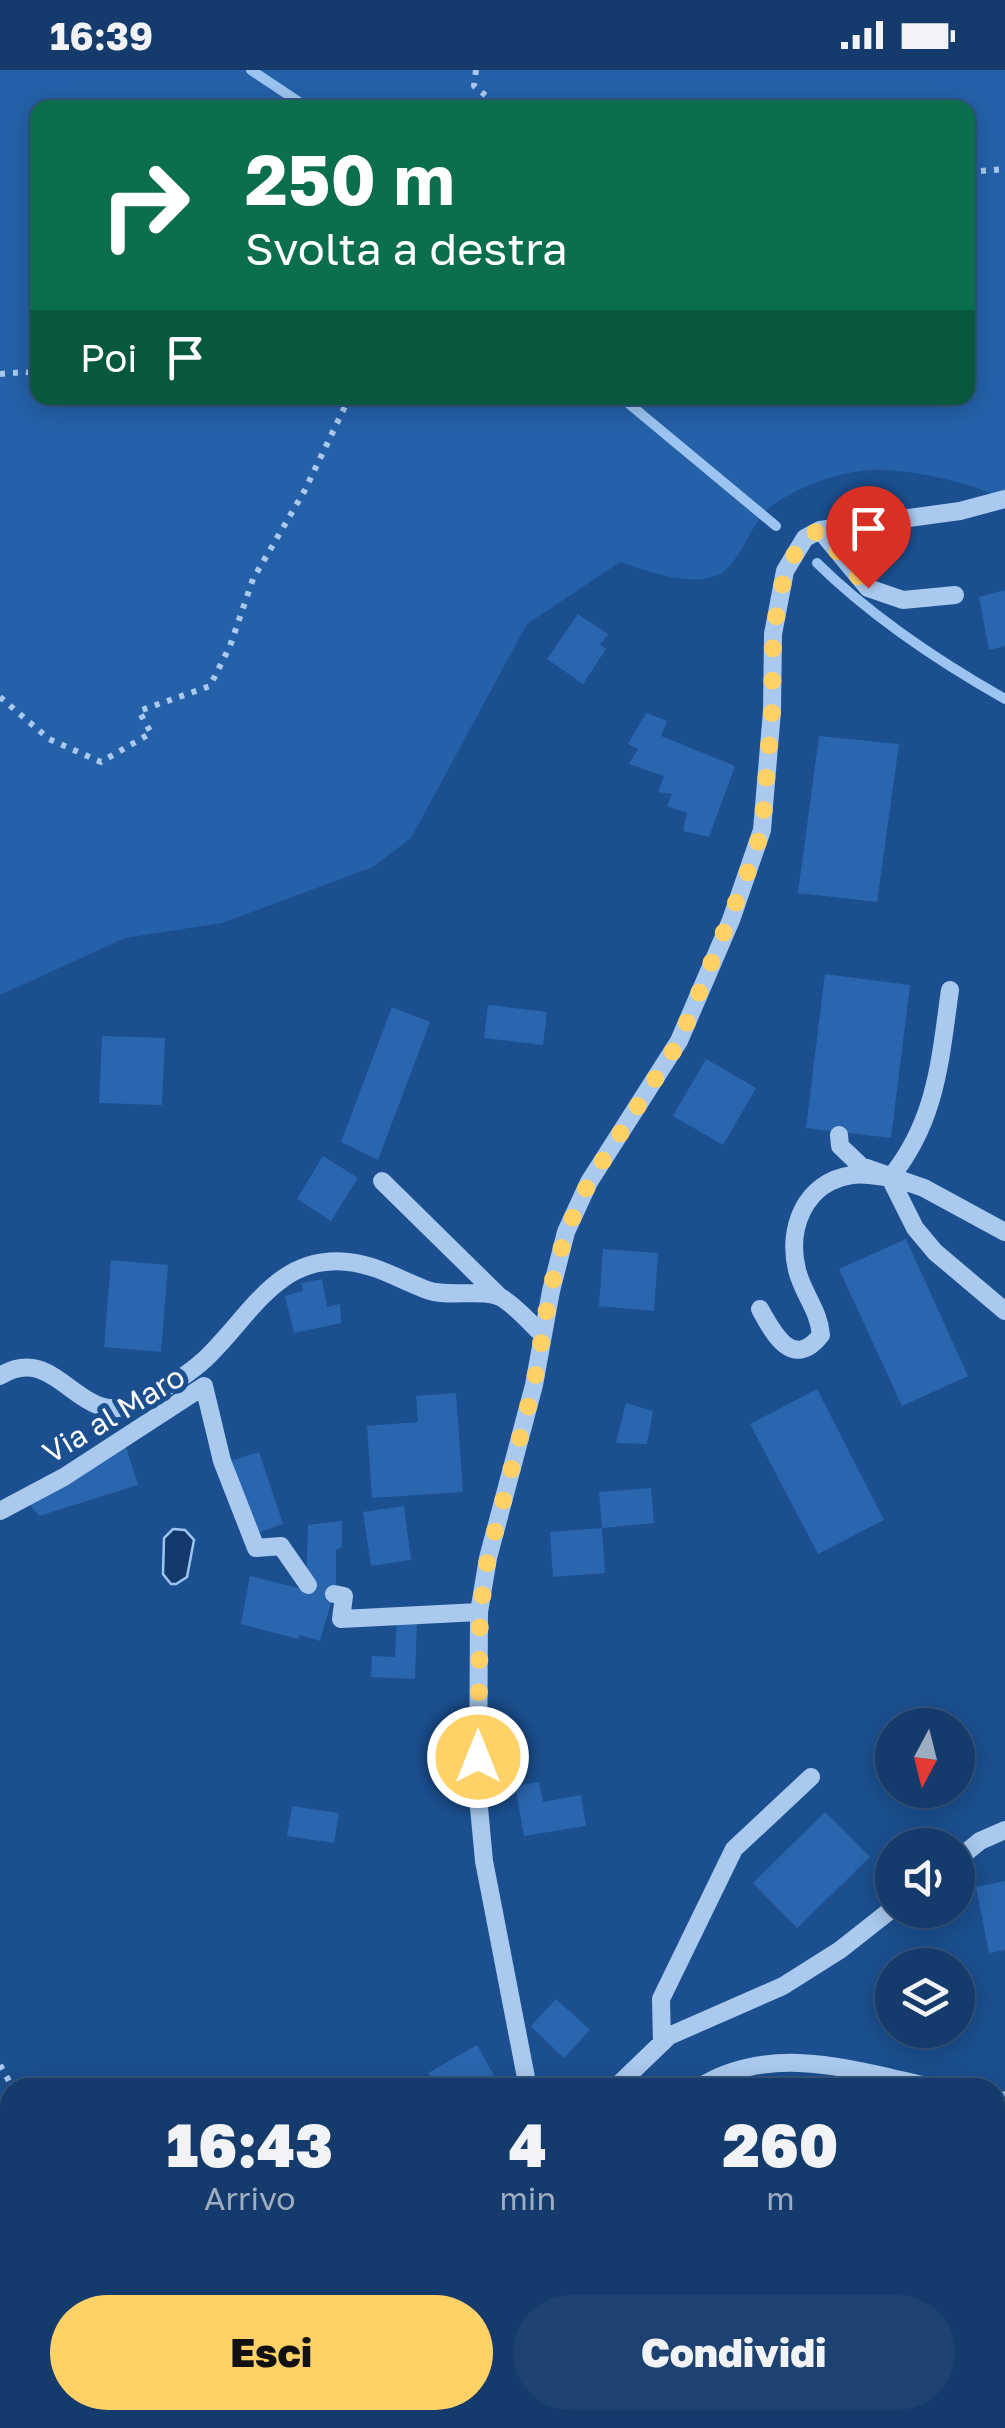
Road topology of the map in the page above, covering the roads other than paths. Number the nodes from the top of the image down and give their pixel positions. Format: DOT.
graph roads {
  1 [pos="1005,499"];
  2 [pos="820,530"];
  3 [pos="955,595"];
  4 [pos="950,990"];
  5 [pos="838,1135"];
  6 [pos="890,1178"];
  7 [pos="382,1181"];
  8 [pos="1005,1232"];
  9 [pos="500,1297"];
  10 [pos="760,1308"];
  11 [pos="1005,1311"];
  12 [pos="542,1334"];
  13 [pos="0,1376"];
  14 [pos="0,1511"];
  15 [pos="308,1585"];
  16 [pos="334,1594"];
  17 [pos="480,1612"];
  18 [pos="811,1777"];
  19 [pos="1005,1830"];
  20 [pos="975,1845"];
  21 [pos="875,1922"];
  22 [pos="662,2043"];
  23 [pos="526,2078"];
  24 [pos="625,2078"];
  25 [pos="718,2078"];
  26 [pos="891,2078"];
  1 -- 2 [label="street"];
  2 -- 3 [label="street"];
  2 -- 12 [label="street"];
  4 -- 6 [label="street"];
  5 -- 6 [label="street"];
  6 -- 8 [label="street"];
  6 -- 10 [label="street"];
  6 -- 11 [label="street"];
  7 -- 9 [label="street"];
  9 -- 12 [label="street"];
  9 -- 13 [label="street"];
  12 -- 17 [label="street"];
  14 -- 15 [label="street, Via al Maro"];
  16 -- 17 [label="street"];
  17 -- 23 [label="street"];
  18 -- 22 [label="street"];
  19 -- 20 [label="street"];
  21 -- 22 [label="street"];
  22 -- 24 [label="street"];
  25 -- 26 [label="street"];
}
